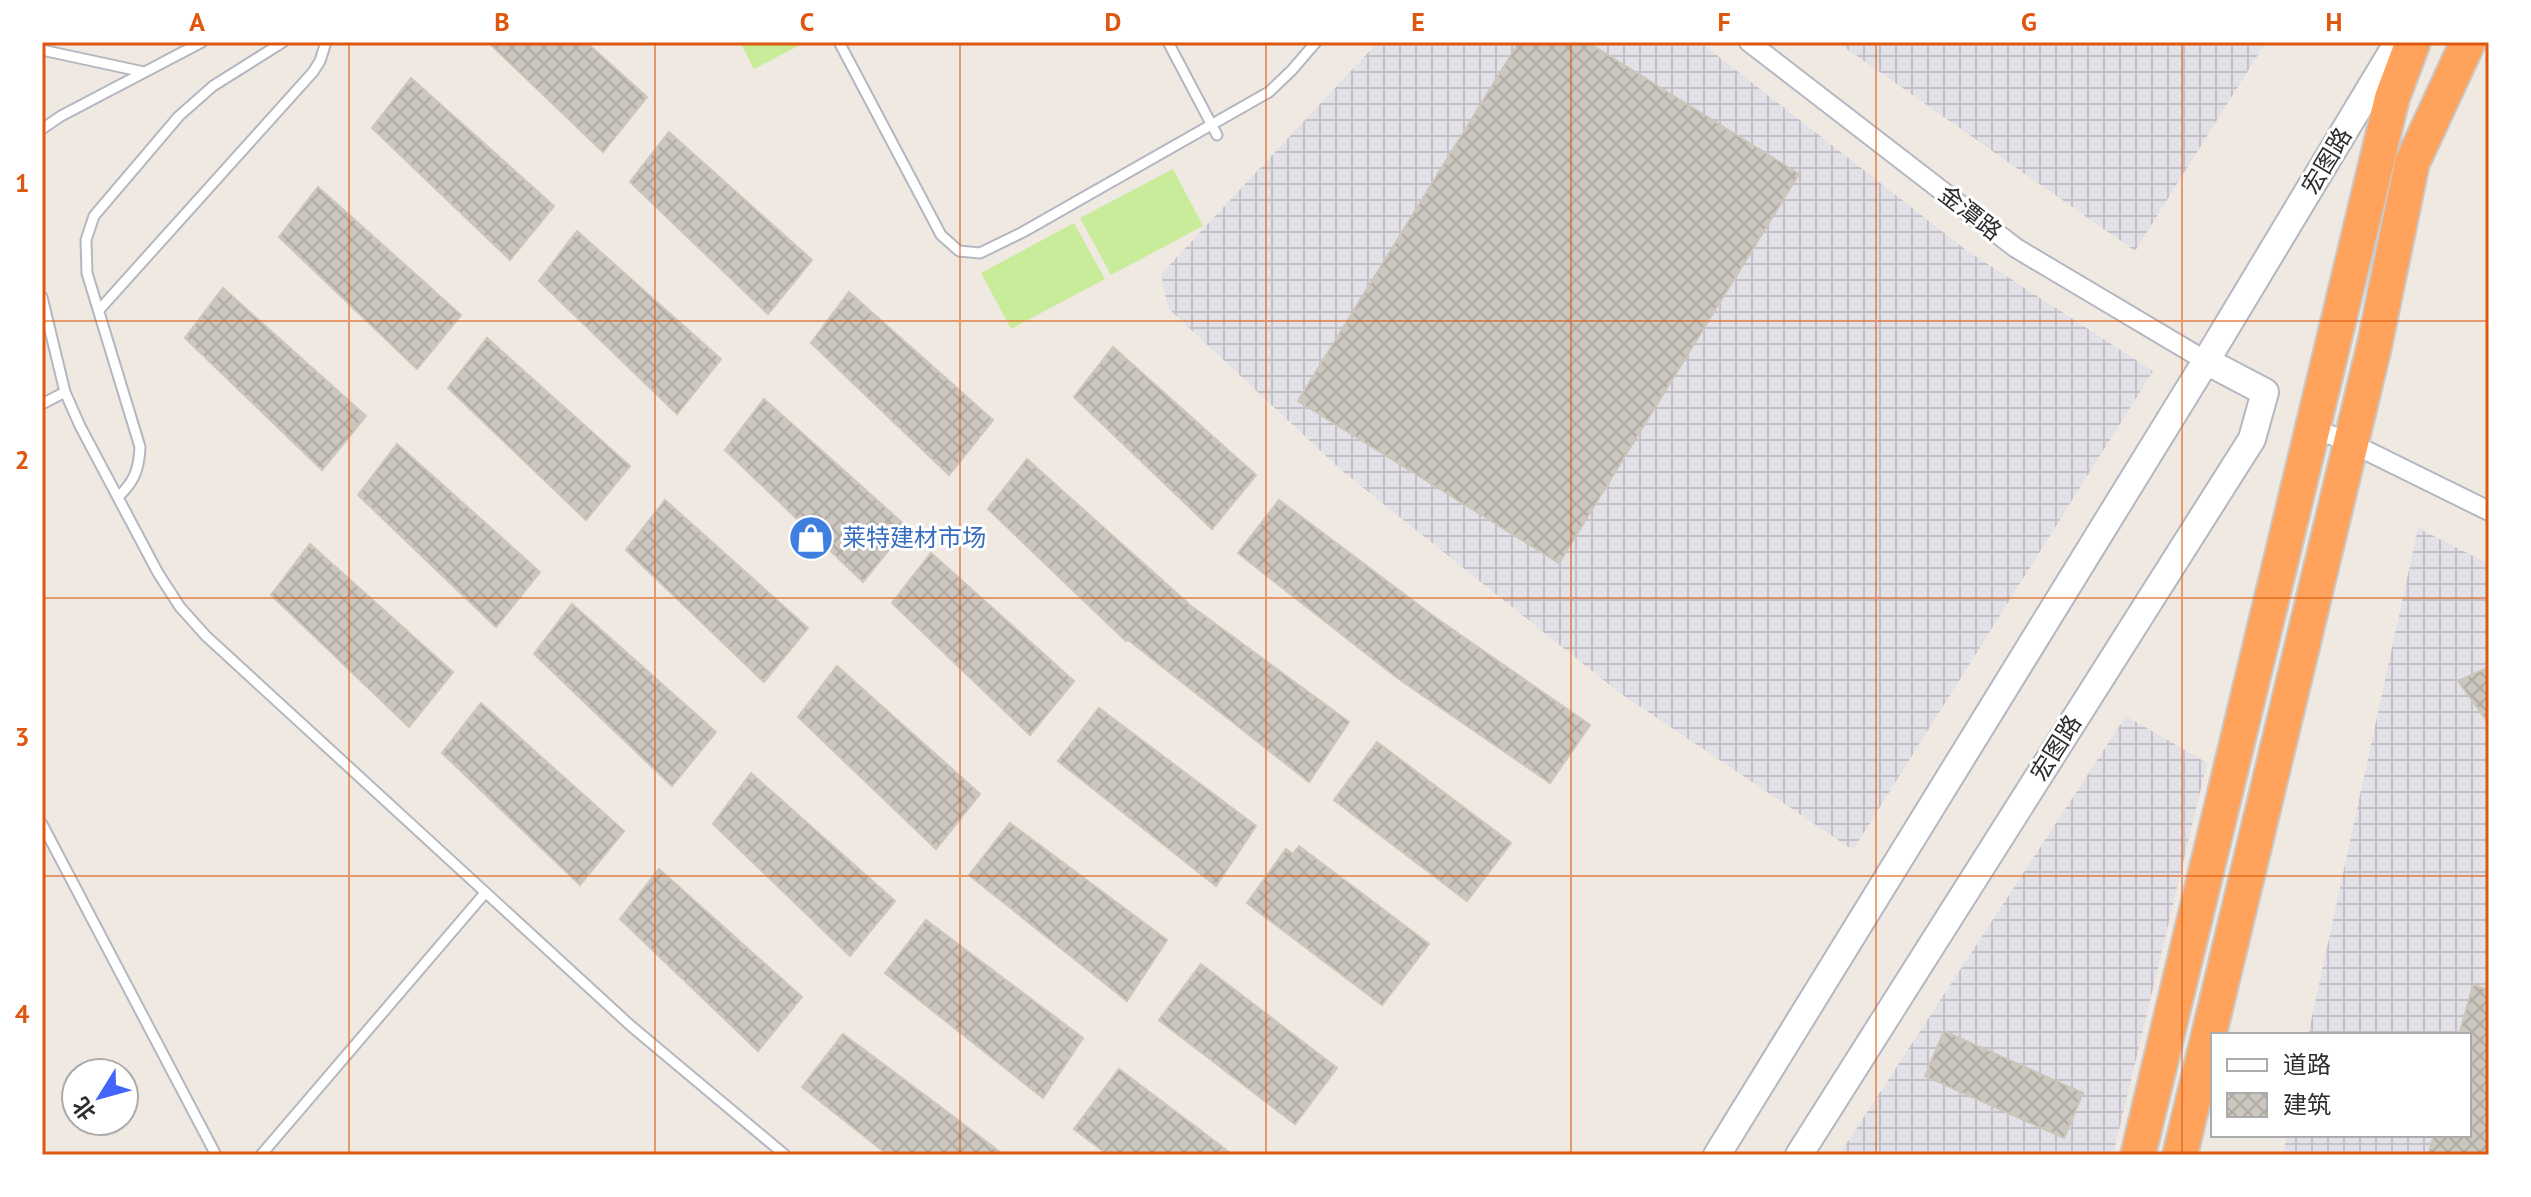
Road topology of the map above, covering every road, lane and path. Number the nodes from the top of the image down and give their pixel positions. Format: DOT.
graph roads {
  1 [pos="202,42"];
  2 [pos="283,42"];
  3 [pos="326,42"];
  4 [pos="839,42"];
  5 [pos="1168,42"];
  6 [pos="1316,42"];
  7 [pos="1749,42"];
  8 [pos="2398,42"];
  9 [pos="2413,42"];
  10 [pos="2468,42"];
  11 [pos="42,50"];
  12 [pos="144,72"];
  13 [pos="1212,125"];
  14 [pos="42,129"];
  15 [pos="1217,135"];
  16 [pos="42,297"];
  17 [pos="99,310"];
  18 [pos="2206,361"];
  19 [pos="65,392"];
  20 [pos="42,404"];
  21 [pos="2313,428"];
  22 [pos="2351,443"];
  23 [pos="118,497"];
  24 [pos="2489,511"];
  25 [pos="42,824"];
  26 [pos="485,893"];
  27 [pos="216,1155"];
  28 [pos="261,1155"];
  29 [pos="785,1155"];
  30 [pos="1717,1155"];
  31 [pos="1799,1155"];
  32 [pos="2138,1155"];
  33 [pos="2180,1155"];
  1 -- 12 [label="lane"];
  2 -- 17 [label="lane"];
  3 -- 17 [label="lane"];
  4 -- 13 [label="lane"];
  5 -- 13 [label="lane"];
  6 -- 13 [label="lane"];
  7 -- 18 [label="street, 金潭路"];
  8 -- 18 [label="main road, 宏图路"];
  9 -- 21 [label="highway, 宏图路"];
  10 -- 22 [label="highway"];
  11 -- 12 [label="lane"];
  12 -- 14 [label="lane"];
  13 -- 15 [label="lane"];
  16 -- 19 [label="lane"];
  17 -- 23 [label="lane"];
  18 -- 30 [label="main road, 宏图路"];
  18 -- 31 [label="main road, 宏图路"];
  19 -- 20 [label="lane"];
  19 -- 23 [label="lane"];
  21 -- 22 [label="street"];
  21 -- 32 [label="highway, 宏图路"];
  22 -- 24 [label="street"];
  22 -- 33 [label="highway"];
  23 -- 26 [label="lane"];
  25 -- 27 [label="lane"];
  26 -- 28 [label="lane"];
  26 -- 29 [label="lane"];
}
